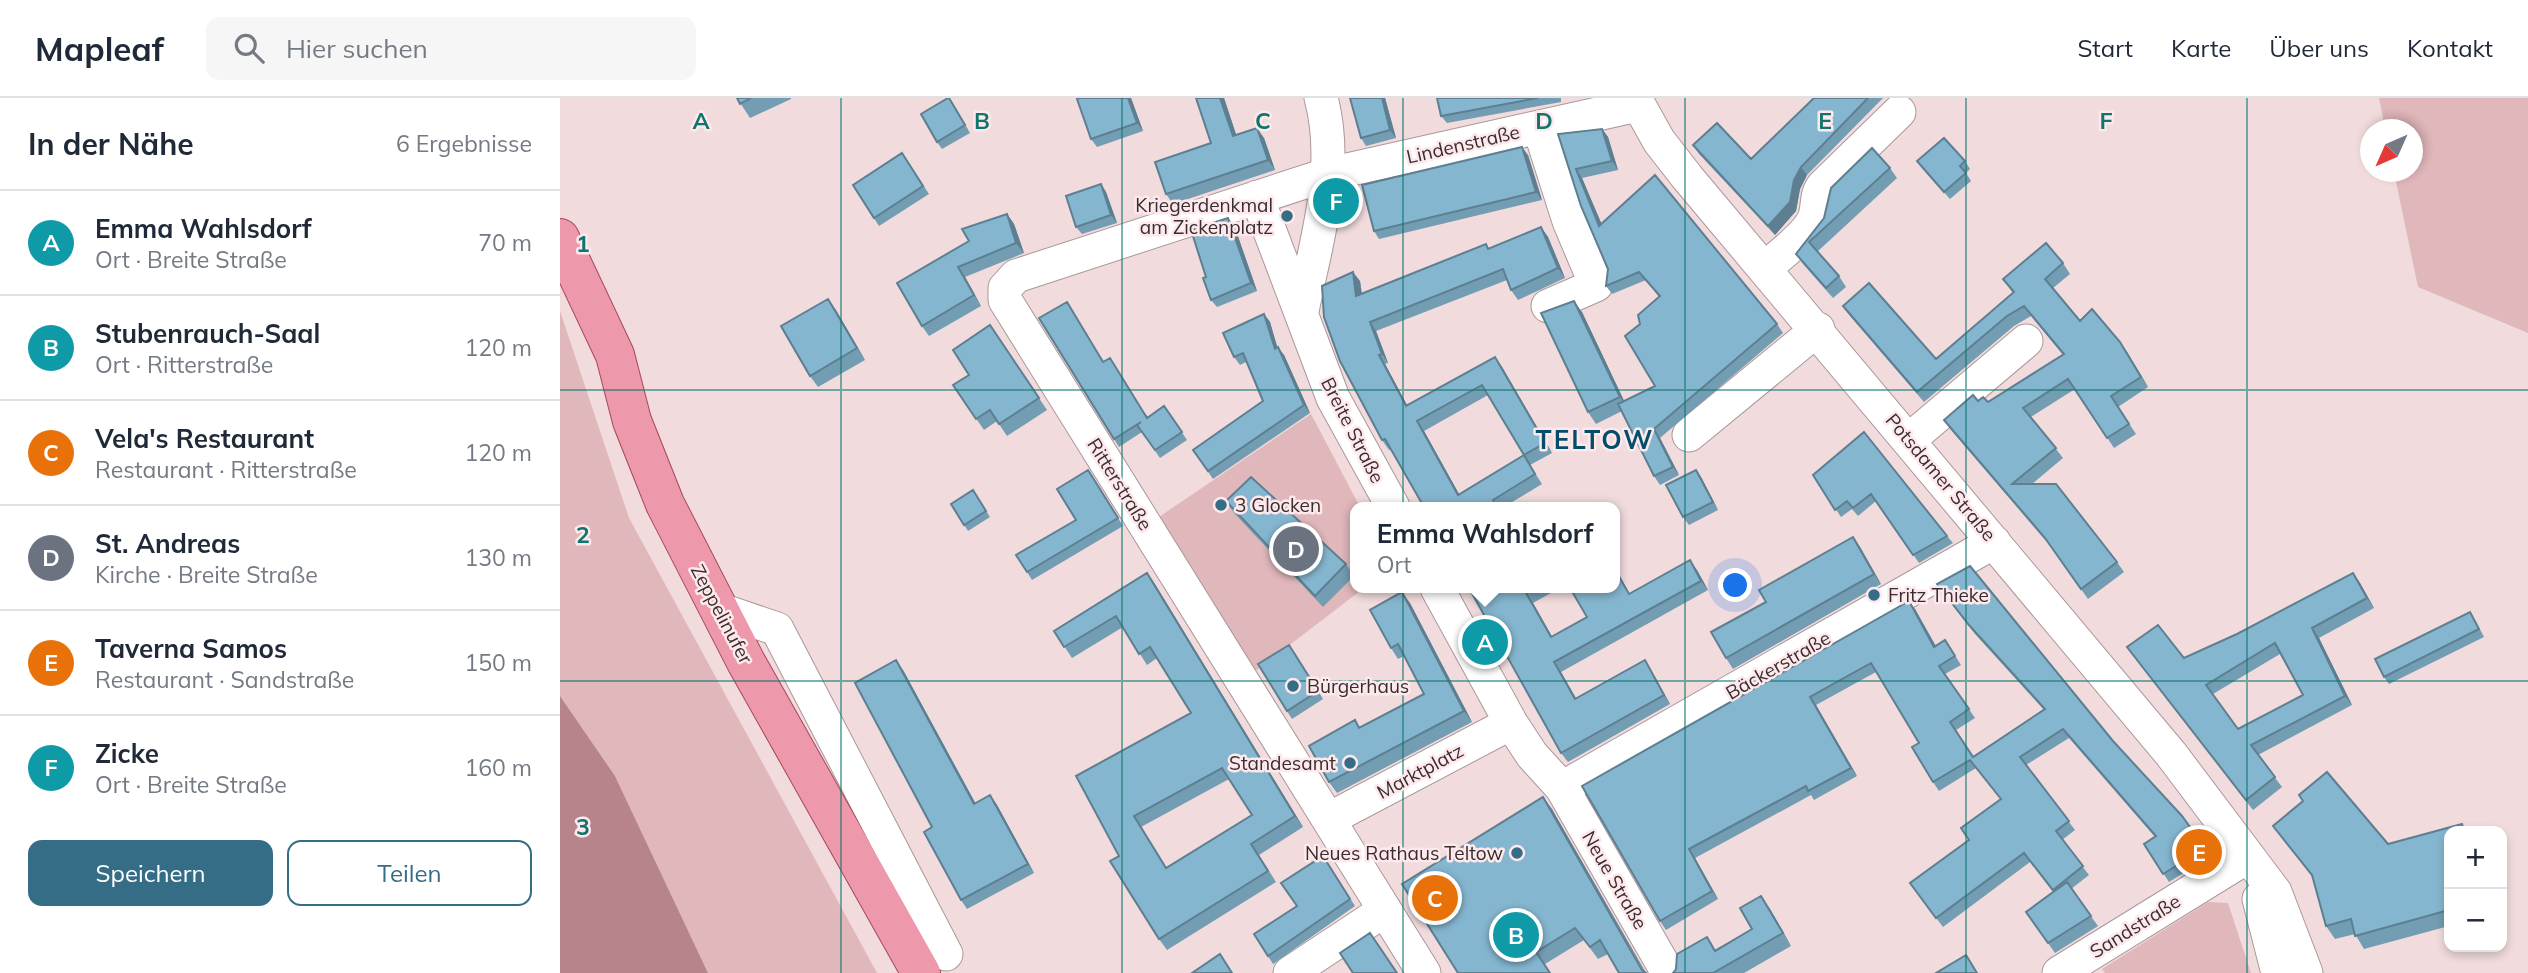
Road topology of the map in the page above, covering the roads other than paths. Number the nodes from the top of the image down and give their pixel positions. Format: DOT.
graph roads {
  1 [pos="1321,98"];
  2 [pos="1636,102"];
  3 [pos="1899,112"];
  4 [pos="1539,127"];
  5 [pos="1329,174"];
  6 [pos="1257,197"];
  7 [pos="560,238"];
  8 [pos="1766,268"];
  9 [pos="1548,306"];
  10 [pos="1302,311"];
  11 [pos="1818,329"];
  12 [pos="2026,341"];
  13 [pos="1689,435"];
  14 [pos="1910,439"];
  15 [pos="1390,502"];
  16 [pos="1994,542"];
  17 [pos="1440,593"];
  18 [pos="719,609"];
  19 [pos="1511,723"];
  20 [pos="1562,788"];
  21 [pos="1329,819"];
  22 [pos="2247,857"];
  23 [pos="1385,910"];
  24 [pos="934,964"];
  25 [pos="1290,973"];
  26 [pos="1424,973"];
  27 [pos="1668,973"];
  28 [pos="2059,973"];
  29 [pos="2278,973"];
  30 [pos="2306,973"];
  1 -- 5 [label="street"];
  2 -- 4 [label="street, Lindenstraße"];
  2 -- 8 [label="street, Potsdamer Straße"];
  3 -- 8 [label="street"];
  4 -- 5 [label="street, Lindenstraße"];
  4 -- 9 [label="street"];
  5 -- 6 [label="street, Ritterstraße"];
  5 -- 10 [label="street"];
  6 -- 10 [label="street, Breite Straße"];
  6 -- 21 [label="street, Ritterstraße"];
  7 -- 18 [label="main road, Zeppelinufer"];
  8 -- 11 [label="street, Potsdamer Straße"];
  10 -- 15 [label="street, Breite Straße"];
  11 -- 13 [label="street"];
  11 -- 14 [label="street, Potsdamer Straße"];
  12 -- 14 [label="street"];
  14 -- 16 [label="street, Potsdamer Straße"];
  16 -- 20 [label="street, Bäckerstraße"];
  16 -- 22 [label="street, Potsdamer Straße"];
  17 -- 19 [label="street"];
  18 -- 24 [label="main road, Zeppelinufer"];
  18 -- 24 [label="street, Zeppelinufer"];
  19 -- 20 [label="street"];
  19 -- 21 [label="street, Marktplatz"];
  20 -- 27 [label="street, Neue Straße"];
  21 -- 23 [label="street, Ritterstraße"];
  22 -- 28 [label="street, Sandstraße"];
  22 -- 29 [label="street, Potsdamer Straße"];
  22 -- 30 [label="street, Potsdamer Straße"];
  23 -- 25 [label="street"];
  23 -- 26 [label="street, Ritterstraße"];
}
